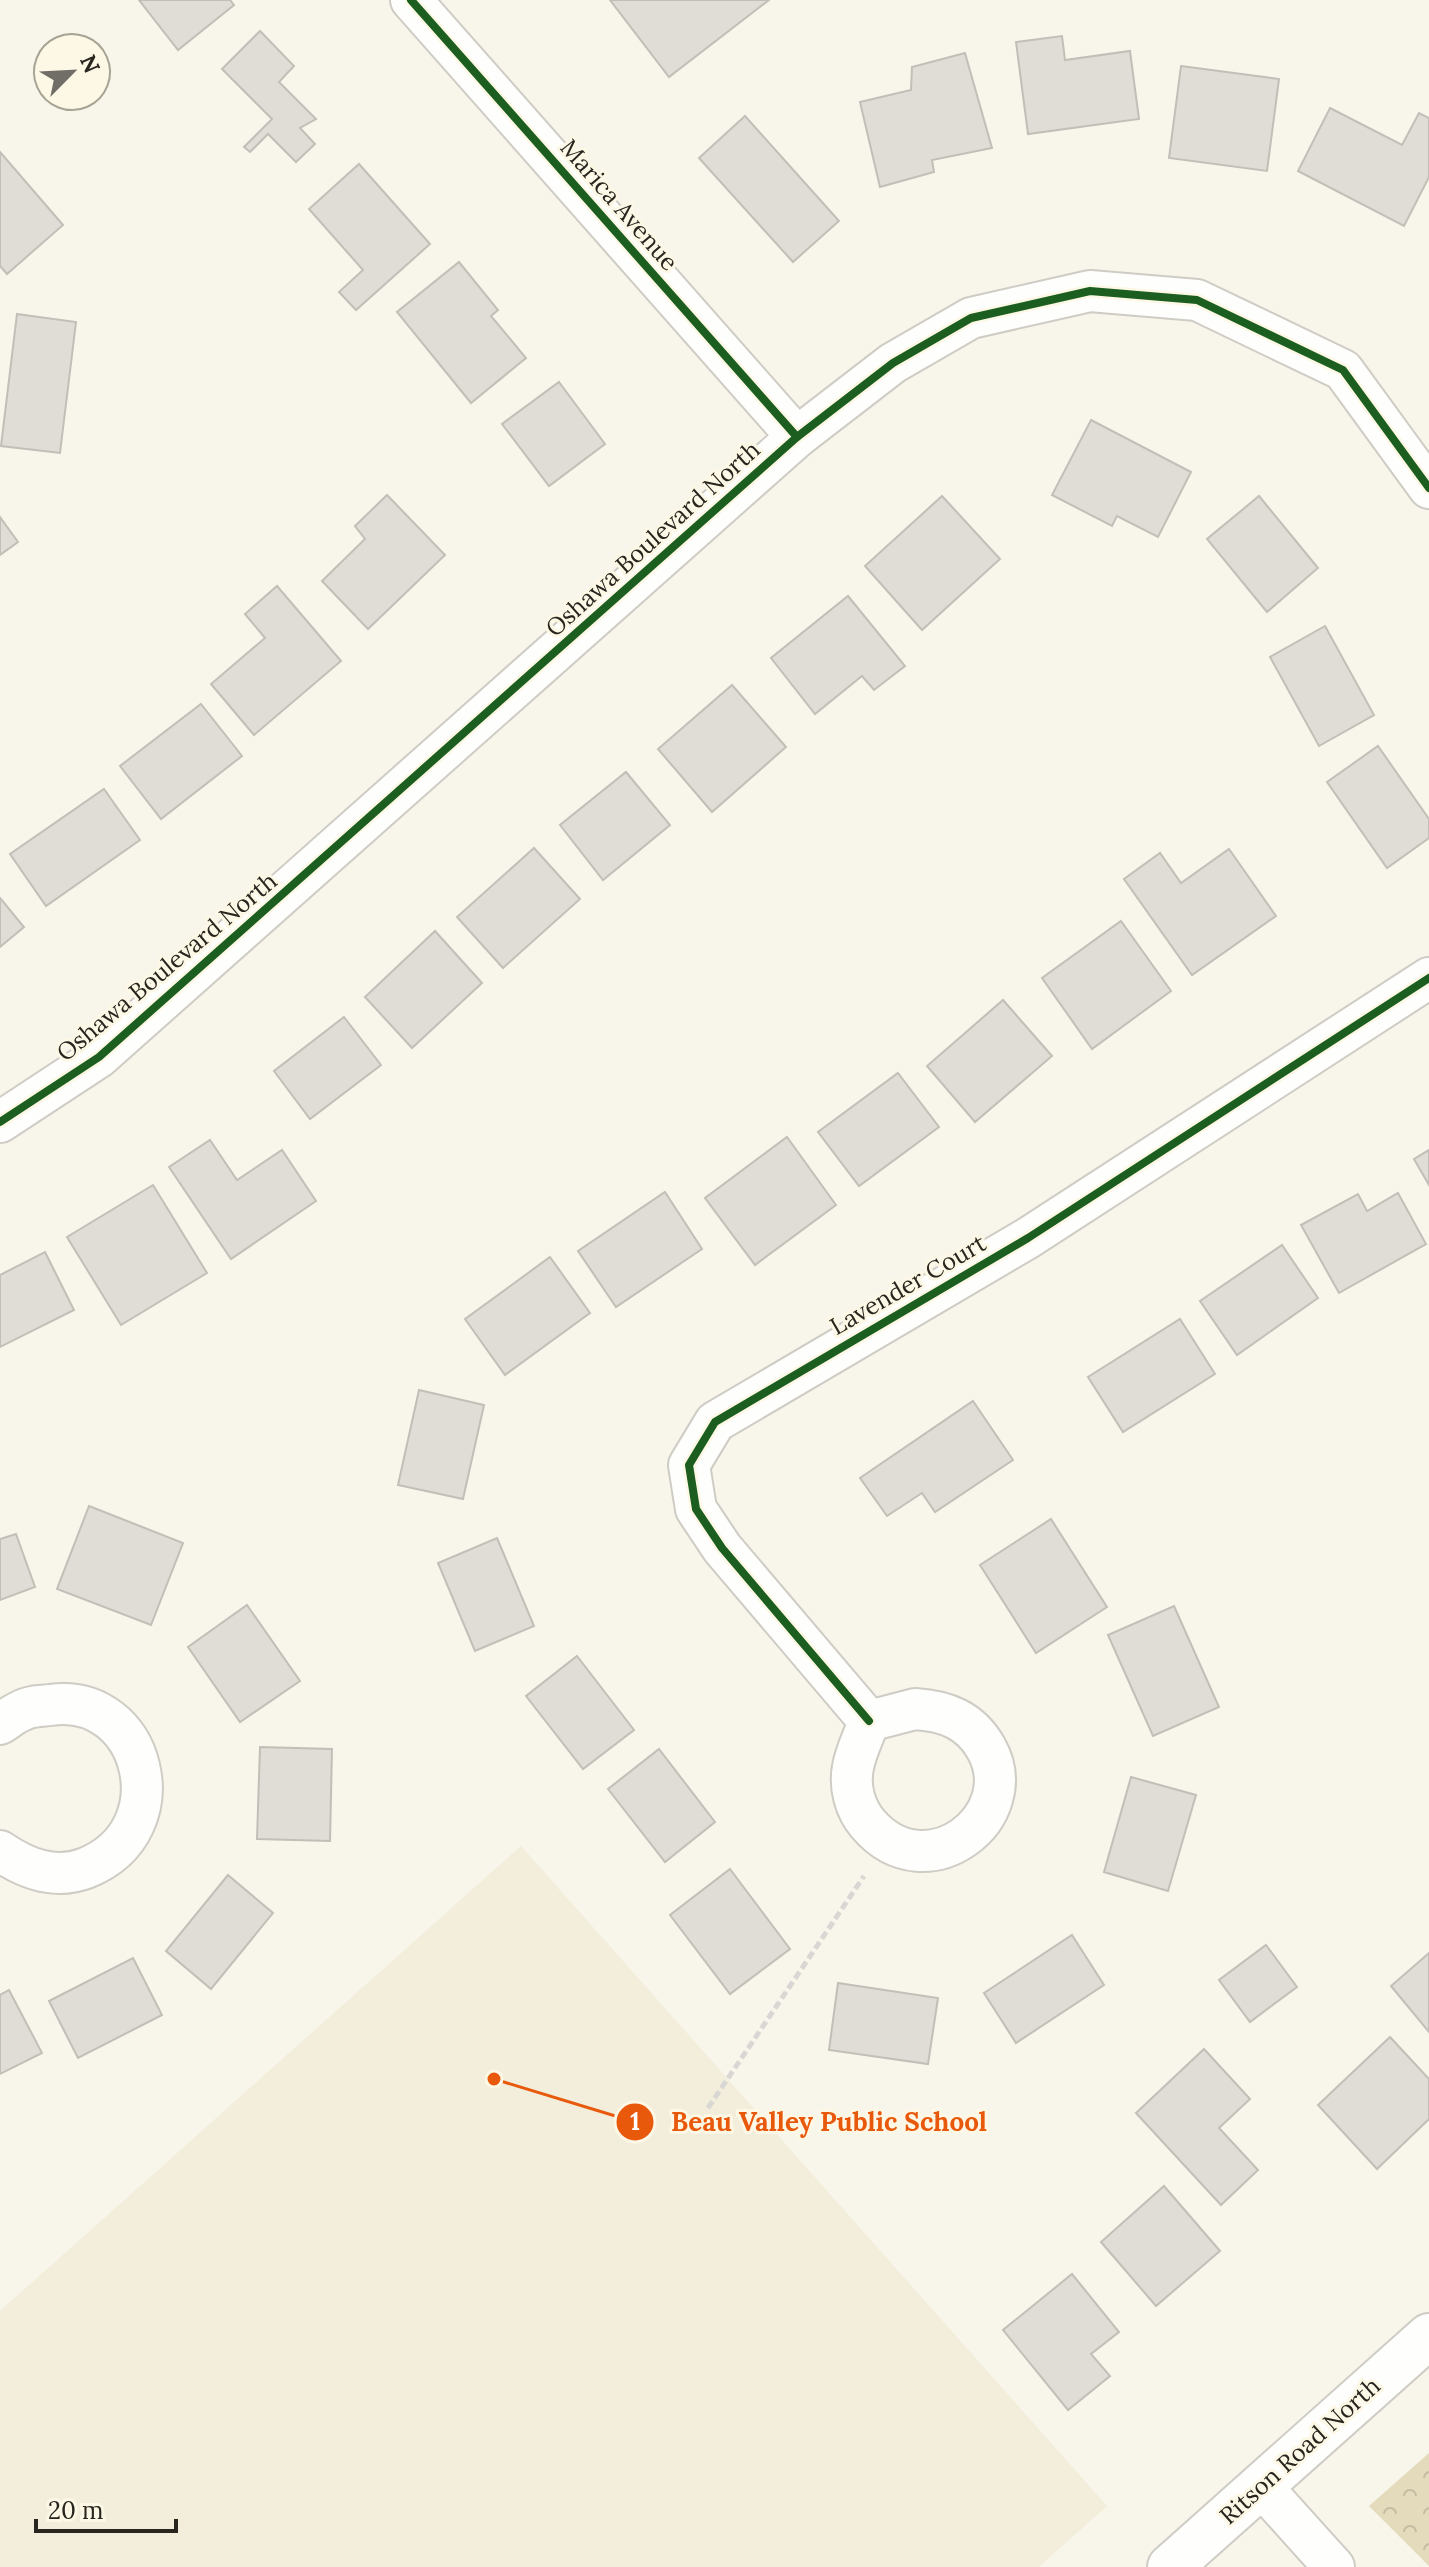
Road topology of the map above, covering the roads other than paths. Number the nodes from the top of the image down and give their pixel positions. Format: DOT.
graph roads {
  1 [pos="411,0"];
  2 [pos="797,437"];
  3 [pos="1429,488"];
  4 [pos="1429,978"];
  5 [pos="0,1122"];
  6 [pos="869,1721"];
  7 [pos="0,1724"];
  8 [pos="0,1851"];
  9 [pos="1429,2336"];
  10 [pos="1261,2486"];
  11 [pos="1170,2567"];
  12 [pos="1334,2567"];
  1 -- 2 [label="street, Marica Avenue"];
  2 -- 3 [label="street, Oshawa Boulevard North"];
  2 -- 5 [label="street, Oshawa Boulevard North"];
  4 -- 6 [label="street, Lavender Court"];
  6 -- 6 [label="street"];
  7 -- 8 [label="street"];
  9 -- 10 [label="main road, Ritson Road North"];
  10 -- 11 [label="main road, Ritson Road North"];
  10 -- 12 [label="street"];
}
